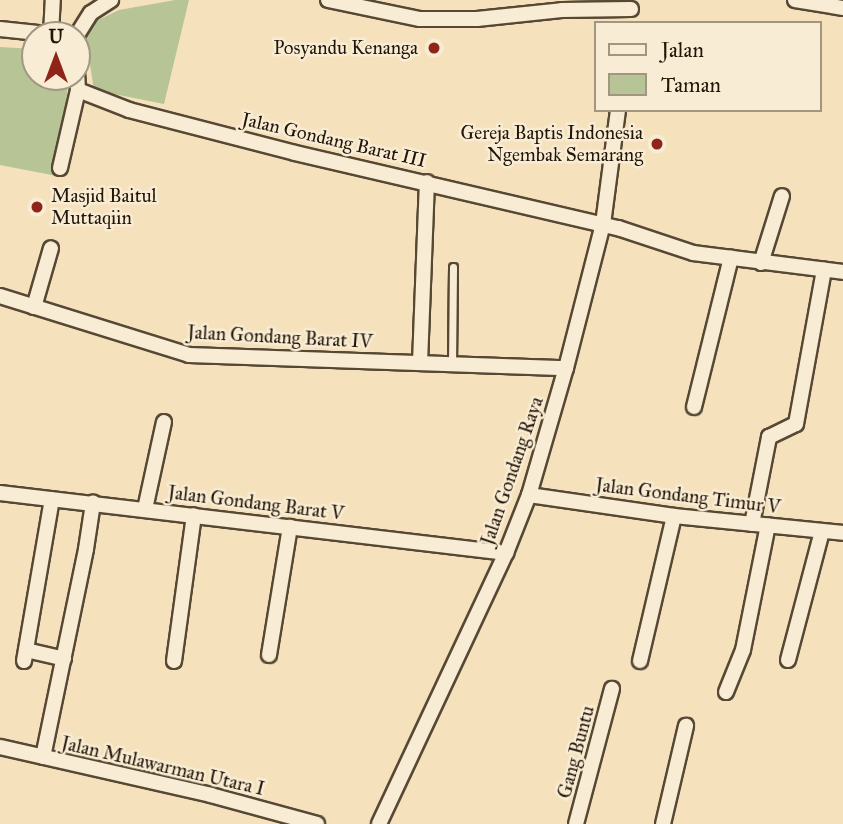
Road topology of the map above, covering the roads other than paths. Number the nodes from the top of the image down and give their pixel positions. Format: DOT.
graph roads {
  1 [pos="52,0"];
  2 [pos="111,0"];
  3 [pos="328,0"];
  4 [pos="795,0"];
  5 [pos="835,4"];
  6 [pos="630,10"];
  7 [pos="51,21"];
  8 [pos="86,21"];
  9 [pos="0,29"];
  10 [pos="21,31"];
  11 [pos="78,91"];
  12 [pos="81,91"];
  13 [pos="618,112"];
  14 [pos="60,168"];
  15 [pos="426,182"];
  16 [pos="782,196"];
  17 [pos="603,224"];
  18 [pos="51,248"];
  19 [pos="731,258"];
  20 [pos="761,263"];
  21 [pos="453,267"];
  22 [pos="824,270"];
  23 [pos="843,272"];
  24 [pos="0,296"];
  25 [pos="34,307"];
  26 [pos="420,363"];
  27 [pos="452,364"];
  28 [pos="566,368"];
  29 [pos="694,407"];
  30 [pos="164,422"];
  31 [pos="0,493"];
  32 [pos="529,495"];
  33 [pos="52,499"];
  34 [pos="93,503"];
  35 [pos="145,509"];
  36 [pos="194,515"];
  37 [pos="674,516"];
  38 [pos="752,524"];
  39 [pos="768,525"];
  40 [pos="290,527"];
  41 [pos="822,531"];
  42 [pos="843,534"];
  43 [pos="506,553"];
  44 [pos="269,655"];
  45 [pos="64,660"];
  46 [pos="788,660"];
  47 [pos="640,661"];
  48 [pos="174,662"];
  49 [pos="612,689"];
  50 [pos="726,692"];
  51 [pos="687,726"];
  52 [pos="0,747"];
  53 [pos="43,757"];
  54 [pos="317,824"];
  55 [pos="379,824"];
  56 [pos="576,824"];
  57 [pos="663,824"];
  1 -- 7 [label="street"];
  2 -- 8 [label="street"];
  3 -- 6 [label="street"];
  4 -- 5 [label="street"];
  9 -- 10 [label="street"];
  11 -- 14 [label="street"];
  12 -- 15 [label="street, Jalan Gondang Barat III"];
  13 -- 17 [label="street, Jalan Gondang Raya"];
  15 -- 17 [label="street, Jalan Gondang Barat III"];
  15 -- 26 [label="street"];
  16 -- 20 [label="street"];
  17 -- 19 [label="street, Jalan Gondang Barat III"];
  17 -- 28 [label="street, Jalan Gondang Raya"];
  18 -- 25 [label="street"];
  19 -- 20 [label="street, Jalan Gondang Barat III"];
  19 -- 29 [label="street"];
  20 -- 22 [label="street, Jalan Gondang Barat III"];
  21 -- 27 [label="lane"];
  22 -- 23 [label="street, Jalan Gondang Barat III"];
  22 -- 38 [label="street"];
  24 -- 25 [label="street, Jalan Gondang Barat IV"];
  25 -- 26 [label="street, Jalan Gondang Barat IV"];
  26 -- 27 [label="street, Jalan Gondang Barat IV"];
  27 -- 28 [label="street, Jalan Gondang Barat IV"];
  28 -- 32 [label="street, Jalan Gondang Raya"];
  30 -- 35 [label="street"];
  31 -- 33 [label="street, Jalan Gondang Barat V"];
  32 -- 37 [label="street, Jalan Gondang Timur V"];
  32 -- 43 [label="street, Jalan Gondang Raya"];
  33 -- 34 [label="street, Jalan Gondang Barat V"];
  33 -- 45 [label="street"];
  34 -- 35 [label="street, Jalan Gondang Barat V"];
  34 -- 45 [label="street"];
  35 -- 36 [label="street, Jalan Gondang Barat V"];
  36 -- 40 [label="street, Jalan Gondang Barat V"];
  36 -- 48 [label="street"];
  37 -- 38 [label="street, Jalan Gondang Timur V"];
  37 -- 47 [label="street"];
  38 -- 39 [label="street, Jalan Gondang Timur V"];
  39 -- 41 [label="street, Jalan Gondang Timur V"];
  39 -- 50 [label="street"];
  40 -- 43 [label="street, Jalan Gondang Barat V"];
  40 -- 44 [label="street"];
  41 -- 42 [label="street, Jalan Gondang Timur V"];
  41 -- 46 [label="street"];
  43 -- 55 [label="street, Jalan Gondang Raya"];
  45 -- 53 [label="street"];
  49 -- 56 [label="street, Gang Buntu"];
  51 -- 57 [label="street"];
  52 -- 53 [label="street, Jalan Mulawarman Utara I"];
  53 -- 54 [label="street, Jalan Mulawarman Utara I"];
}
